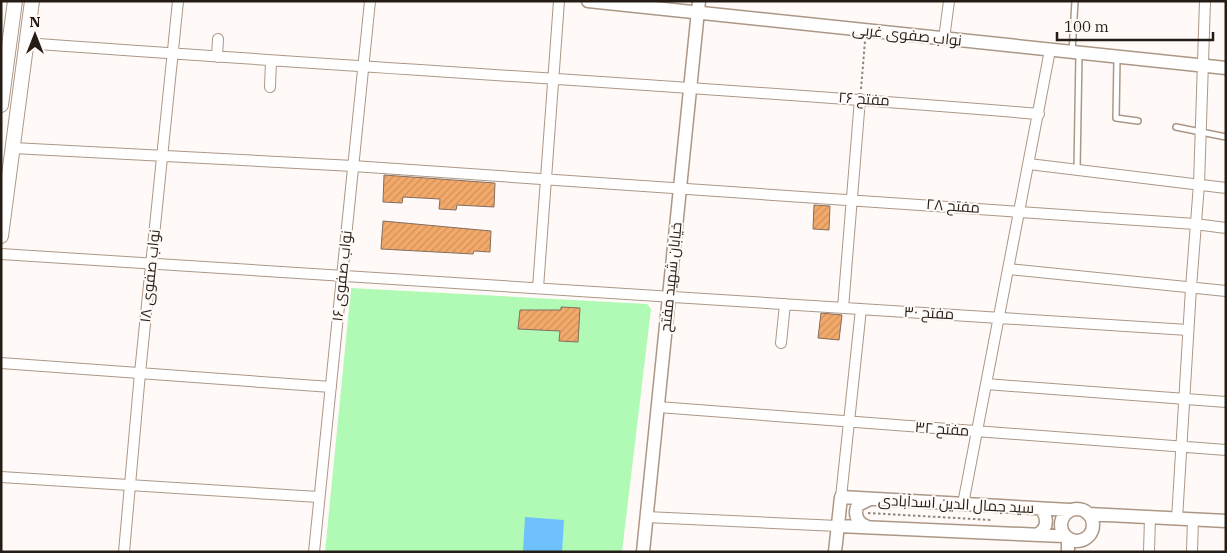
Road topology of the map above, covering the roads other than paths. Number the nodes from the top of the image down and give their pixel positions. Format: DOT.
graph roads {
  1 [pos="15,1"];
  2 [pos="32,1"];
  3 [pos="178,1"];
  4 [pos="370,1"];
  5 [pos="559,1"];
  6 [pos="588,1"];
  7 [pos="949,1"];
  8 [pos="1075,1"];
  9 [pos="1204,1"];
  10 [pos="698,7"];
  11 [pos="218,39"];
  12 [pos="944,39"];
  13 [pos="26,43"];
  14 [pos="5,45"];
  15 [pos="1050,50"];
  16 [pos="1075,53"];
  17 [pos="173,54"];
  18 [pos="216,57"];
  19 [pos="1117,58"];
  20 [pos="271,61"];
  21 [pos="1202,66"];
  22 [pos="363,68"];
  23 [pos="1226,68"];
  24 [pos="553,79"];
  25 [pos="270,87"];
  26 [pos="690,88"];
  27 [pos="860,99"];
  28 [pos="1,105"];
  29 [pos="1039,114"];
  30 [pos="1138,121"];
  31 [pos="1176,127"];
  32 [pos="1200,132"];
  33 [pos="1226,137"];
  34 [pos="13,148"];
  35 [pos="162,157"];
  36 [pos="1029,164"];
  37 [pos="353,166"];
  38 [pos="1076,169"];
  39 [pos="546,179"];
  40 [pos="1199,184"];
  41 [pos="680,188"];
  42 [pos="1226,188"];
  43 [pos="852,198"];
  44 [pos="1020,211"];
  45 [pos="1196,224"];
  46 [pos="1226,228"];
  47 [pos="1,236"];
  48 [pos="1,254"];
  49 [pos="152,263"];
  50 [pos="1009,269"];
  51 [pos="342,275"];
  52 [pos="538,288"];
  53 [pos="1190,288"];
  54 [pos="1226,291"];
  55 [pos="669,297"];
  56 [pos="785,304"];
  57 [pos="843,308"];
  58 [pos="861,309"];
  59 [pos="1000,317"];
  60 [pos="1188,330"];
  61 [pos="781,343"];
  62 [pos="1,363"];
  63 [pos="140,373"];
  64 [pos="986,384"];
  65 [pos="330,387"];
  66 [pos="1184,399"];
  67 [pos="1226,402"];
  68 [pos="658,407"];
  69 [pos="849,422"];
  70 [pos="977,431"];
  71 [pos="1181,447"];
  72 [pos="1226,450"];
  73 [pos="1,477"];
  74 [pos="129,486"];
  75 [pos="319,497"];
  76 [pos="841,497"];
  77 [pos="870,499"];
  78 [pos="963,504"];
  79 [pos="1042,509"];
  80 [pos="1070,510"];
  81 [pos="1088,514"];
  82 [pos="646,517"];
  83 [pos="1150,517"];
  84 [pos="1177,519"];
  85 [pos="1193,520"];
  86 [pos="1226,521"];
  87 [pos="838,526"];
  88 [pos="870,528"];
  89 [pos="1037,535"];
  90 [pos="1088,541"];
  91 [pos="1067,542"];
  92 [pos="124,552"];
  93 [pos="314,552"];
  94 [pos="643,552"];
  95 [pos="835,552"];
  96 [pos="1149,552"];
  97 [pos="1192,552"];
  1 -- 14 [label="main road"];
  2 -- 13 [label="main road"];
  3 -- 17 [label="street, نواب صفوی ۱۸"];
  4 -- 22 [label="street, نواب صفوی ۱۶"];
  5 -- 24 [label="street"];
  6 -- 10 [label="street, نواب صفوی غربی"];
  7 -- 12 [label="street"];
  8 -- 16 [label="lane"];
  9 -- 21 [label="street"];
  10 -- 12 [label="street, نواب صفوی غربی"];
  10 -- 26 [label="street, خیابان شهید مفتح"];
  11 -- 18 [label="street"];
  12 -- 15 [label="street, نواب صفوی غربی"];
  13 -- 17 [label="street, مفتح ۲۶"];
  13 -- 34 [label="main road"];
  14 -- 28 [label="main road"];
  15 -- 16 [label="street, نواب صفوی غربی"];
  15 -- 29 [label="street"];
  16 -- 19 [label="street, نواب صفوی غربی"];
  16 -- 38 [label="lane"];
  17 -- 18 [label="street, مفتح ۲۶"];
  17 -- 35 [label="street, نواب صفوی ۱۸"];
  18 -- 20 [label="street, مفتح ۲۶"];
  19 -- 21 [label="street, نواب صفوی غربی"];
  19 -- 30 [label="lane"];
  20 -- 22 [label="street, مفتح ۲۶"];
  20 -- 25 [label="street"];
  21 -- 23 [label="street, نواب صفوی غربی"];
  21 -- 32 [label="street"];
  22 -- 24 [label="street, مفتح ۲۶"];
  22 -- 37 [label="street, نواب صفوی ۱۶"];
  24 -- 26 [label="street, مفتح ۲۶"];
  24 -- 39 [label="street"];
  26 -- 27 [label="street, مفتح ۲۶"];
  26 -- 41 [label="street, خیابان شهید مفتح"];
  27 -- 29 [label="street, مفتح ۲۶"];
  27 -- 43 [label="street"];
  29 -- 36 [label="street"];
  31 -- 32 [label="lane"];
  32 -- 33 [label="lane"];
  32 -- 40 [label="street"];
  34 -- 35 [label="street, مفتح ۲۸"];
  34 -- 47 [label="main road"];
  35 -- 37 [label="street, مفتح ۲۸"];
  35 -- 49 [label="street, نواب صفوی ۱۸"];
  36 -- 38 [label="street"];
  36 -- 44 [label="street"];
  37 -- 39 [label="street, مفتح ۲۸"];
  37 -- 51 [label="street, نواب صفوی ۱۶"];
  38 -- 40 [label="street"];
  39 -- 41 [label="street, مفتح ۲۸"];
  39 -- 52 [label="street"];
  40 -- 42 [label="street"];
  40 -- 45 [label="street"];
  41 -- 43 [label="street, مفتح ۲۸"];
  41 -- 55 [label="street, خیابان شهید مفتح"];
  43 -- 44 [label="street, مفتح ۲۸"];
  43 -- 57 [label="street"];
  44 -- 45 [label="street, مفتح ۲۸"];
  44 -- 50 [label="street"];
  45 -- 46 [label="street, مفتح ۲۸"];
  45 -- 53 [label="street"];
  48 -- 49 [label="street, مفتح ۳۰"];
  49 -- 51 [label="street, مفتح ۳۰"];
  49 -- 63 [label="street, نواب صفوی ۱۸"];
  50 -- 53 [label="street"];
  50 -- 59 [label="street"];
  51 -- 52 [label="street, مفتح ۳۰"];
  51 -- 65 [label="street, نواب صفوی ۱۶"];
  52 -- 55 [label="street, مفتح ۳۰"];
  53 -- 54 [label="street"];
  53 -- 60 [label="street"];
  55 -- 56 [label="street, مفتح ۳۰"];
  55 -- 68 [label="street, خیابان شهید مفتح"];
  56 -- 57 [label="street, مفتح ۳۰"];
  56 -- 61 [label="street"];
  57 -- 58 [label="street, مفتح ۳۰"];
  58 -- 59 [label="street, مفتح ۳۰"];
  58 -- 69 [label="street"];
  59 -- 60 [label="street, مفتح ۳۰"];
  59 -- 64 [label="street"];
  60 -- 66 [label="street"];
  62 -- 63 [label="street"];
  63 -- 65 [label="street"];
  63 -- 74 [label="street, نواب صفوی ۱۸"];
  64 -- 66 [label="street"];
  64 -- 70 [label="street"];
  65 -- 75 [label="street, نواب صفوی ۱۶"];
  66 -- 67 [label="street"];
  66 -- 71 [label="street"];
  68 -- 69 [label="street, مفتح ۳۲"];
  68 -- 82 [label="street, خیابان شهید مفتح"];
  69 -- 70 [label="street, مفتح ۳۲"];
  69 -- 76 [label="street"];
  70 -- 71 [label="street, مفتح ۳۲"];
  70 -- 78 [label="street"];
  71 -- 72 [label="street, مفتح ۳۲"];
  71 -- 84 [label="street"];
  73 -- 74 [label="street"];
  74 -- 75 [label="street"];
  74 -- 92 [label="street, نواب صفوی ۱۸"];
  75 -- 93 [label="street, نواب صفوی ۱۶"];
  76 -- 77 [label="street, سید جمال الدین اسدآبادی"];
  76 -- 87 [label="street"];
  77 -- 78 [label="street, سید جمال الدین اسدآبادی"];
  77 -- 88 [label="street"];
  78 -- 79 [label="street, سید جمال الدین اسدآبادی"];
  79 -- 80 [label="street, سید جمال الدین اسدآبادی"];
  79 -- 89 [label="street"];
  80 -- 81 [label="street"];
  80 -- 91 [label="street"];
  81 -- 83 [label="street"];
  81 -- 90 [label="street"];
  82 -- 87 [label="street"];
  82 -- 94 [label="street, خیابان شهید مفتح"];
  83 -- 84 [label="street"];
  83 -- 90 [label="street"];
  83 -- 96 [label="street"];
  84 -- 85 [label="street"];
  85 -- 86 [label="street"];
  85 -- 97 [label="street"];
  87 -- 88 [label="street, سید جمال الدین اسدآبادی"];
  87 -- 95 [label="street"];
  88 -- 89 [label="street, سید جمال الدین اسدآبادی"];
  89 -- 91 [label="street, سید جمال الدین اسدآبادی"];
  90 -- 91 [label="street"];
}
